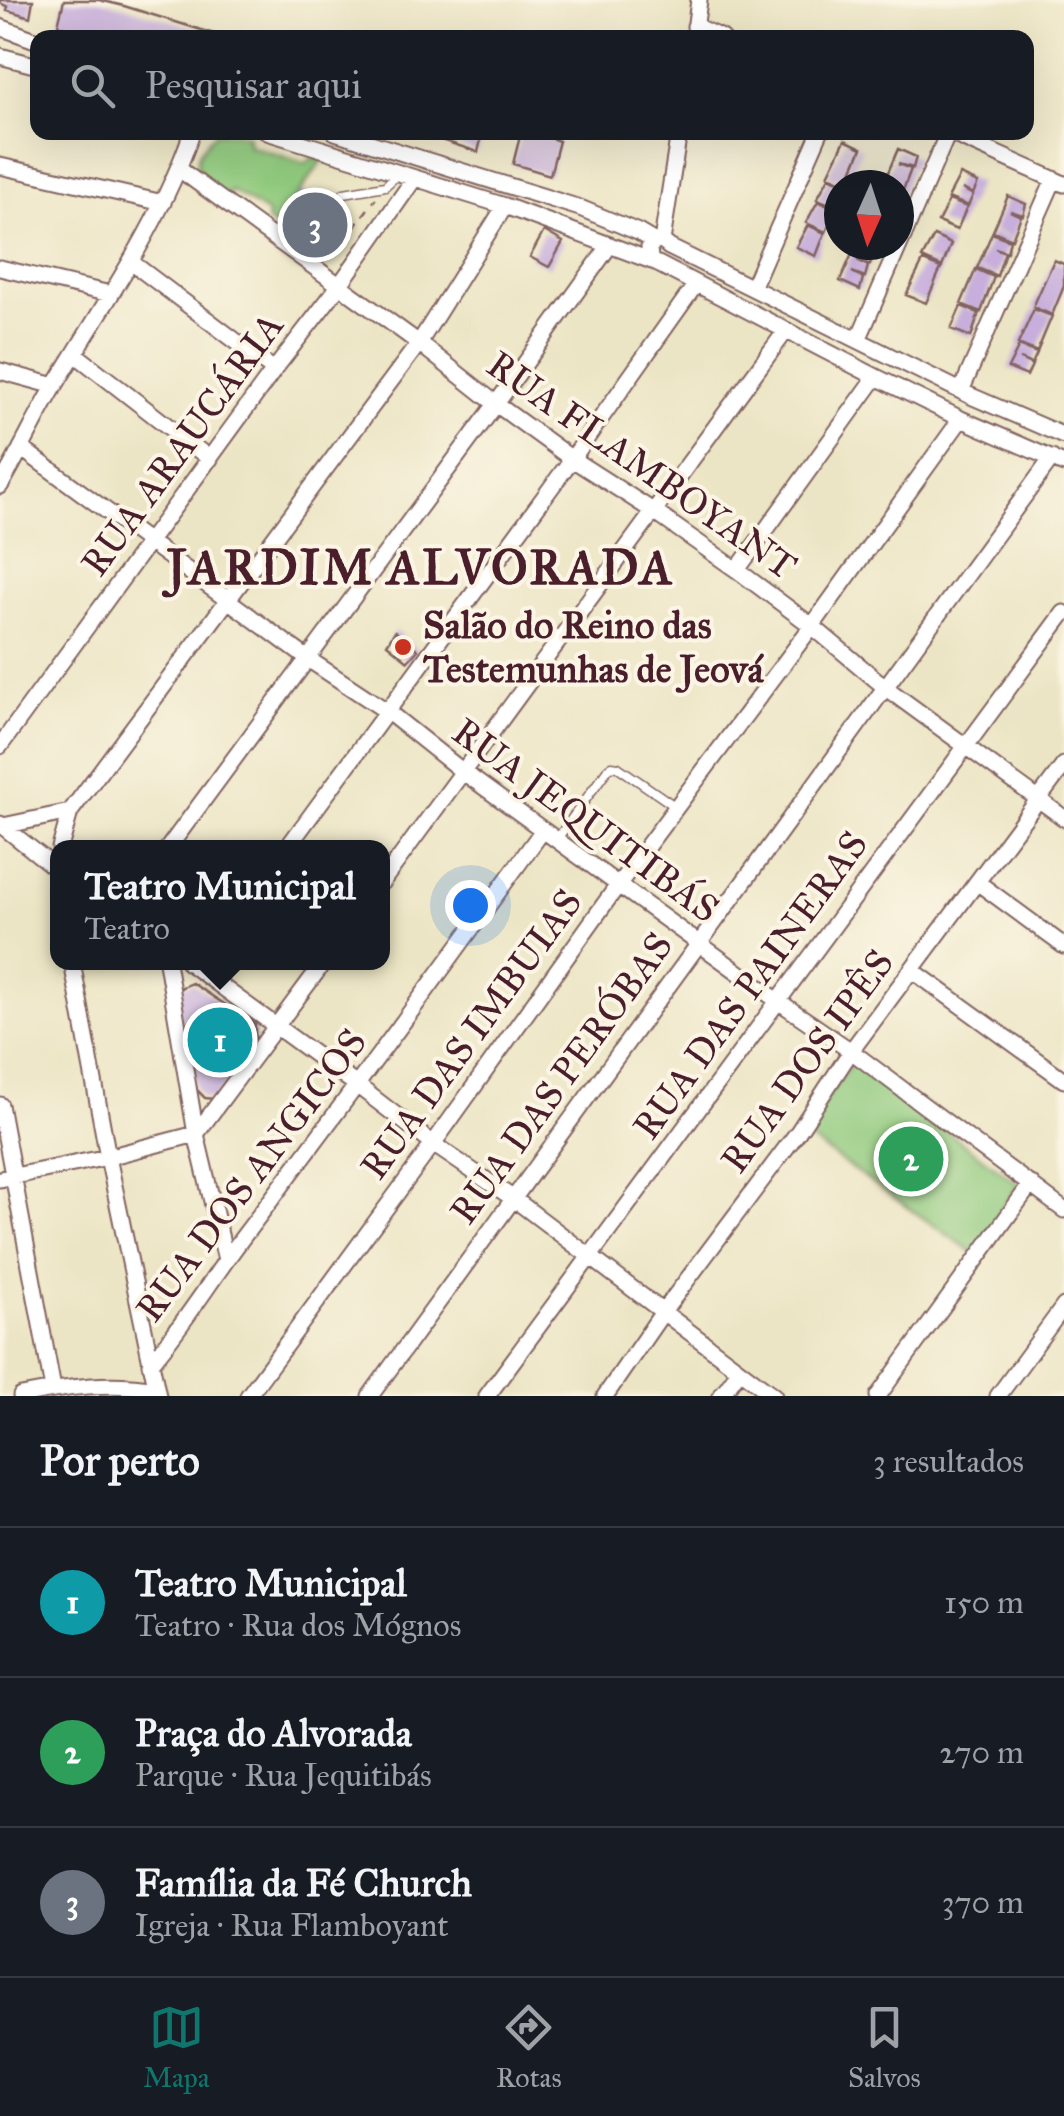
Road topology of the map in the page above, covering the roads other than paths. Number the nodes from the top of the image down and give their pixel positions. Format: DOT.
graph roads {
  1 [pos="700,0"];
  2 [pos="0,28"];
  3 [pos="694,30"];
  4 [pos="30,39"];
  5 [pos="7,58"];
  6 [pos="189,140"];
  7 [pos="312,140"];
  8 [pos="361,140"];
  9 [pos="678,140"];
  10 [pos="817,140"];
  11 [pos="945,140"];
  12 [pos="966,140"];
  13 [pos="0,166"];
  14 [pos="180,169"];
  15 [pos="407,176"];
  16 [pos="1059,182"];
  17 [pos="344,192"];
  18 [pos="162,203"];
  19 [pos="505,206"];
  20 [pos="662,244"];
  21 [pos="610,245"];
  22 [pos="654,261"];
  23 [pos="131,262"];
  24 [pos="0,268"];
  25 [pos="696,284"];
  26 [pos="339,286"];
  27 [pos="752,288"];
  28 [pos="110,294"];
  29 [pos="785,332"];
  30 [pos="858,340"];
  31 [pos="419,343"];
  32 [pos="75,354"];
  33 [pos="274,370"];
  34 [pos="0,372"];
  35 [pos="876,377"];
  36 [pos="55,386"];
  37 [pos="962,391"];
  38 [pos="496,404"];
  39 [pos="960,419"];
  40 [pos="1064,436"];
  41 [pos="21,448"];
  42 [pos="210,458"];
  43 [pos="572,459"];
  44 [pos="1058,462"];
  45 [pos="2,481"];
  46 [pos="653,510"];
  47 [pos="150,543"];
  48 [pos="737,570"];
  49 [pos="230,600"];
  50 [pos="1064,612"];
  51 [pos="812,626"];
  52 [pos="308,659"];
  53 [pos="886,688"];
  54 [pos="388,712"];
  55 [pos="0,746"];
  56 [pos="966,747"];
  57 [pos="1064,765"];
  58 [pos="462,771"];
  59 [pos="1038,800"];
  60 [pos="676,808"];
  61 [pos="70,812"];
  62 [pos="1064,818"];
  63 [pos="2,825"];
  64 [pos="550,834"];
  65 [pos="62,840"];
  66 [pos="174,840"];
  67 [pos="293,840"];
  68 [pos="50,860"];
  69 [pos="390,871"];
  70 [pos="977,882"];
  71 [pos="618,885"];
  72 [pos="698,943"];
  73 [pos="1064,946"];
  74 [pos="73,970"];
  75 [pos="168,970"];
  76 [pos="202,970"];
  77 [pos="318,970"];
  78 [pos="912,970"];
  79 [pos="778,1002"];
  80 [pos="277,1028"];
  81 [pos="851,1051"];
  82 [pos="1064,1080"];
  83 [pos="358,1086"];
  84 [pos="0,1106"];
  85 [pos="196,1134"];
  86 [pos="433,1144"];
  87 [pos="108,1157"];
  88 [pos="7,1177"];
  89 [pos="1031,1184"];
  90 [pos="514,1199"];
  91 [pos="1064,1210"];
  92 [pos="590,1256"];
  93 [pos="226,1260"];
  94 [pos="1064,1306"];
  95 [pos="663,1312"];
  96 [pos="150,1364"];
  97 [pos="739,1372"];
  98 [pos="53,1389"];
  99 [pos="157,1392"];
  100 [pos="21,1396"];
  101 [pos="248,1396"];
  102 [pos="370,1396"];
  103 [pos="486,1396"];
  104 [pos="605,1396"];
  105 [pos="722,1396"];
  106 [pos="774,1396"];
  107 [pos="878,1396"];
  108 [pos="998,1396"];
  1 -- 3 [label="street"];
  2 -- 4 [label="street"];
  4 -- 5 [label="street"];
  6 -- 14 [label="street"];
  7 -- 15 [label="street"];
  8 -- 20 [label="street"];
  9 -- 20 [label="street"];
  10 -- 27 [label="street"];
  11 -- 30 [label="street"];
  12 -- 16 [label="street"];
  13 -- 18 [label="street"];
  14 -- 18 [label="street"];
  14 -- 26 [label="street, RUA FLAMBOYANT"];
  15 -- 17 [label="lane"];
  15 -- 19 [label="street"];
  15 -- 26 [label="street, RUA ARAUCÁRIA"];
  16 -- 37 [label="street"];
  18 -- 23 [label="street"];
  19 -- 21 [label="street"];
  19 -- 31 [label="street"];
  20 -- 22 [label="street"];
  20 -- 27 [label="street"];
  21 -- 22 [label="street"];
  21 -- 38 [label="street"];
  22 -- 25 [label="street"];
  23 -- 28 [label="street"];
  23 -- 33 [label="street"];
  24 -- 28 [label="street"];
  25 -- 29 [label="street"];
  25 -- 43 [label="street"];
  26 -- 31 [label="street, RUA FLAMBOYANT"];
  26 -- 33 [label="street, RUA ARAUCÁRIA"];
  27 -- 30 [label="street"];
  28 -- 32 [label="street"];
  29 -- 35 [label="street"];
  29 -- 46 [label="street"];
  30 -- 37 [label="street"];
  31 -- 38 [label="street, RUA FLAMBOYANT"];
  31 -- 49 [label="street"];
  32 -- 36 [label="street"];
  32 -- 42 [label="street"];
  33 -- 42 [label="street, RUA ARAUCÁRIA"];
  34 -- 36 [label="street"];
  35 -- 39 [label="street"];
  35 -- 48 [label="street"];
  36 -- 41 [label="street"];
  37 -- 40 [label="street"];
  38 -- 43 [label="street, RUA FLAMBOYANT"];
  38 -- 52 [label="street"];
  39 -- 44 [label="street"];
  39 -- 51 [label="street, RUA DAS IMBUIAS"];
  41 -- 45 [label="street"];
  41 -- 47 [label="street, RUA JEQUITIBÁS"];
  42 -- 47 [label="street, RUA ARAUCÁRIA"];
  43 -- 46 [label="street, RUA FLAMBOYANT"];
  43 -- 54 [label="street"];
  44 -- 53 [label="street, RUA DAS PERÓBAS"];
  46 -- 48 [label="street, RUA FLAMBOYANT"];
  46 -- 58 [label="street"];
  47 -- 49 [label="street, RUA JEQUITIBÁS"];
  47 -- 55 [label="street, RUA ARAUCÁRIA"];
  48 -- 51 [label="street, RUA FLAMBOYANT"];
  49 -- 52 [label="street, RUA JEQUITIBÁS"];
  49 -- 61 [label="street"];
  50 -- 56 [label="street, RUA DAS PAINERAS"];
  51 -- 53 [label="street, RUA FLAMBOYANT"];
  51 -- 60 [label="street, RUA DAS IMBUIAS"];
  52 -- 54 [label="street, RUA JEQUITIBÁS"];
  52 -- 66 [label="street"];
  53 -- 56 [label="street, RUA FLAMBOYANT"];
  53 -- 72 [label="street, RUA DAS PERÓBAS"];
  54 -- 58 [label="street, RUA JEQUITIBÁS"];
  54 -- 67 [label="street"];
  56 -- 59 [label="street, RUA FLAMBOYANT"];
  56 -- 79 [label="street, RUA DAS PAINERAS"];
  57 -- 59 [label="street, RUA DOS IPÊS"];
  58 -- 64 [label="street, RUA JEQUITIBÁS"];
  58 -- 69 [label="street"];
  59 -- 62 [label="street, RUA FLAMBOYANT"];
  59 -- 70 [label="street, RUA DOS IPÊS"];
  60 -- 64 [label="lane"];
  60 -- 71 [label="street, RUA DAS IMBUIAS"];
  61 -- 63 [label="street"];
  61 -- 65 [label="street"];
  63 -- 68 [label="street"];
  64 -- 71 [label="street, RUA JEQUITIBÁS"];
  64 -- 83 [label="street, RUA DOS ANGICOS"];
  70 -- 73 [label="street"];
  70 -- 78 [label="street, RUA DOS IPÊS"];
  71 -- 72 [label="street, RUA JEQUITIBÁS"];
  71 -- 86 [label="street, RUA DAS IMBUIAS"];
  72 -- 79 [label="street, RUA JEQUITIBÁS"];
  72 -- 90 [label="street, RUA DAS PERÓBAS"];
  74 -- 87 [label="street"];
  75 -- 85 [label="street"];
  76 -- 80 [label="street"];
  77 -- 80 [label="street"];
  78 -- 81 [label="street, RUA DOS IPÊS"];
  78 -- 82 [label="street"];
  79 -- 81 [label="street, RUA JEQUITIBÁS"];
  79 -- 92 [label="street, RUA DAS PAINERAS"];
  80 -- 83 [label="street"];
  80 -- 85 [label="street"];
  81 -- 89 [label="street, RUA JEQUITIBÁS"];
  81 -- 95 [label="street, RUA DOS IPÊS"];
  83 -- 86 [label="street"];
  83 -- 93 [label="street, RUA DOS ANGICOS"];
  84 -- 88 [label="street"];
  85 -- 87 [label="street"];
  85 -- 93 [label="street"];
  86 -- 90 [label="street"];
  86 -- 101 [label="street, RUA DAS IMBUIAS"];
  87 -- 88 [label="street"];
  87 -- 96 [label="street"];
  88 -- 98 [label="street"];
  89 -- 91 [label="street, RUA JEQUITIBÁS"];
  89 -- 107 [label="street"];
  90 -- 92 [label="street"];
  90 -- 102 [label="street, RUA DAS PERÓBAS"];
  92 -- 95 [label="street"];
  92 -- 103 [label="street, RUA DAS PAINERAS"];
  93 -- 96 [label="street, RUA DOS ANGICOS"];
  94 -- 108 [label="street"];
  95 -- 97 [label="street"];
  95 -- 104 [label="street, RUA DOS IPÊS"];
  96 -- 99 [label="street"];
  97 -- 105 [label="street"];
  97 -- 106 [label="street"];
  98 -- 99 [label="street"];
  98 -- 100 [label="street"];
}
